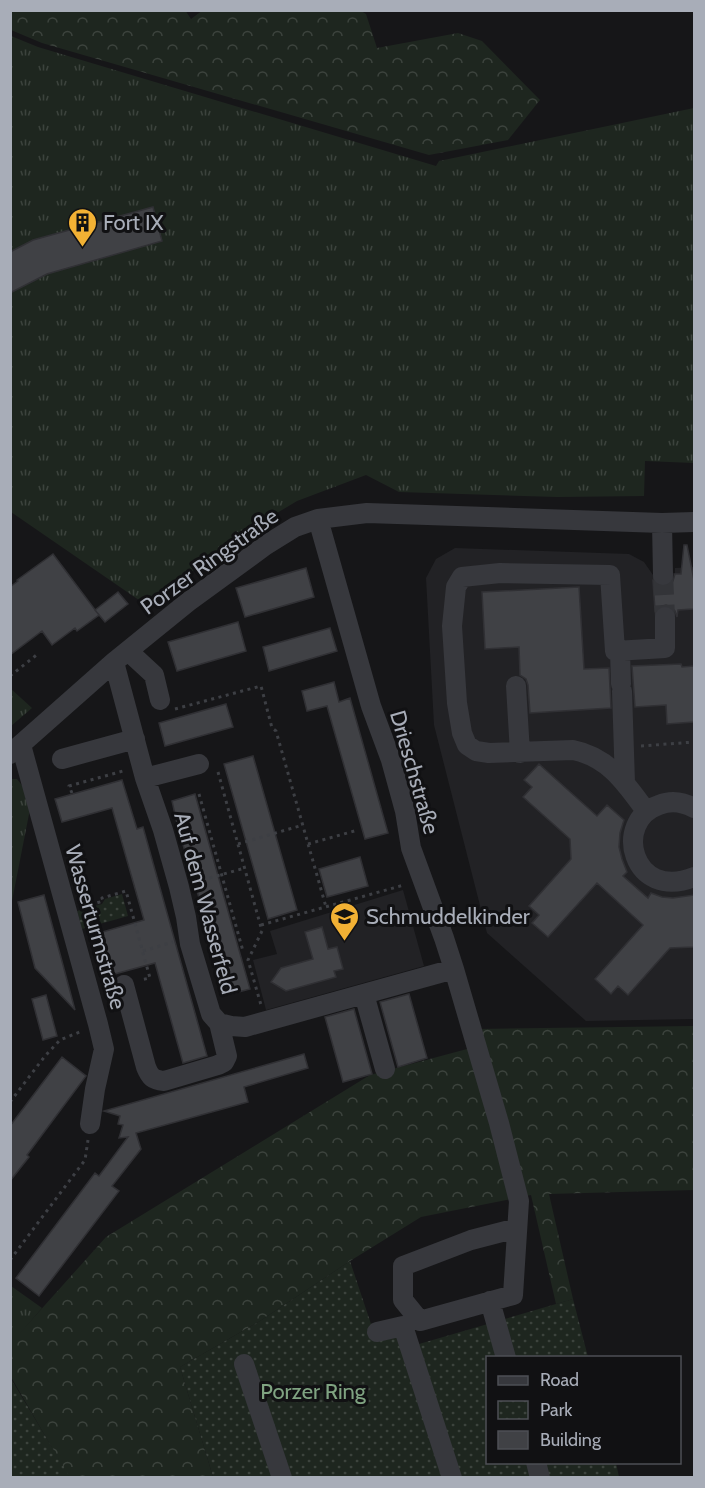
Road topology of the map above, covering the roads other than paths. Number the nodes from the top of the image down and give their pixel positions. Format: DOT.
graph roads {
  1 [pos="318,519"];
  2 [pos="694,522"];
  3 [pos="662,523"];
  4 [pos="663,575"];
  5 [pos="665,617"];
  6 [pos="620,651"];
  7 [pos="121,657"];
  8 [pos="516,686"];
  9 [pos="167,705"];
  10 [pos="135,739"];
  11 [pos="16,750"];
  12 [pos="520,753"];
  13 [pos="62,759"];
  14 [pos="199,764"];
  15 [pos="144,772"];
  16 [pos="625,783"];
  17 [pos="688,804"];
  18 [pos="646,812"];
  19 [pos="694,877"];
  20 [pos="454,969"];
  21 [pos="124,985"];
  22 [pos="364,994"];
  23 [pos="219,1023"];
  24 [pos="385,1069"];
  25 [pos="90,1124"];
  26 [pos="517,1227"];
  27 [pos="490,1301"];
  28 [pos="377,1332"];
  29 [pos="505,1356"];
  30 [pos="244,1364"];
  31 [pos="282,1478"];
  32 [pos="452,1478"];
  1 -- 3 [label="street, Porzer Ringstraße"];
  1 -- 7 [label="street, Porzer Ringstraße"];
  1 -- 20 [label="street, Drieschstraße"];
  2 -- 3 [label="street, Porzer Ringstraße"];
  3 -- 4 [label="street"];
  5 -- 6 [label="street"];
  6 -- 12 [label="street"];
  6 -- 16 [label="street"];
  7 -- 9 [label="street"];
  7 -- 10 [label="street, Auf dem Wasserfeld"];
  7 -- 11 [label="street, Porzer Ringstraße"];
  8 -- 12 [label="street"];
  10 -- 13 [label="street"];
  10 -- 15 [label="street, Auf dem Wasserfeld"];
  11 -- 25 [label="street, Wasserturmstraße"];
  12 -- 16 [label="street"];
  14 -- 15 [label="street"];
  15 -- 23 [label="street, Auf dem Wasserfeld"];
  16 -- 18 [label="street"];
  17 -- 18 [label="street"];
  18 -- 19 [label="street"];
  20 -- 22 [label="street, Auf dem Wasserfeld"];
  20 -- 26 [label="street, Drieschstraße"];
  21 -- 23 [label="street"];
  22 -- 23 [label="street, Auf dem Wasserfeld"];
  22 -- 24 [label="street"];
  26 -- 27 [label="street, Drieschstraße"];
  26 -- 27 [label="street"];
  27 -- 29 [label="street"];
  28 -- 32 [label="street"];
  30 -- 31 [label="street"];
}
